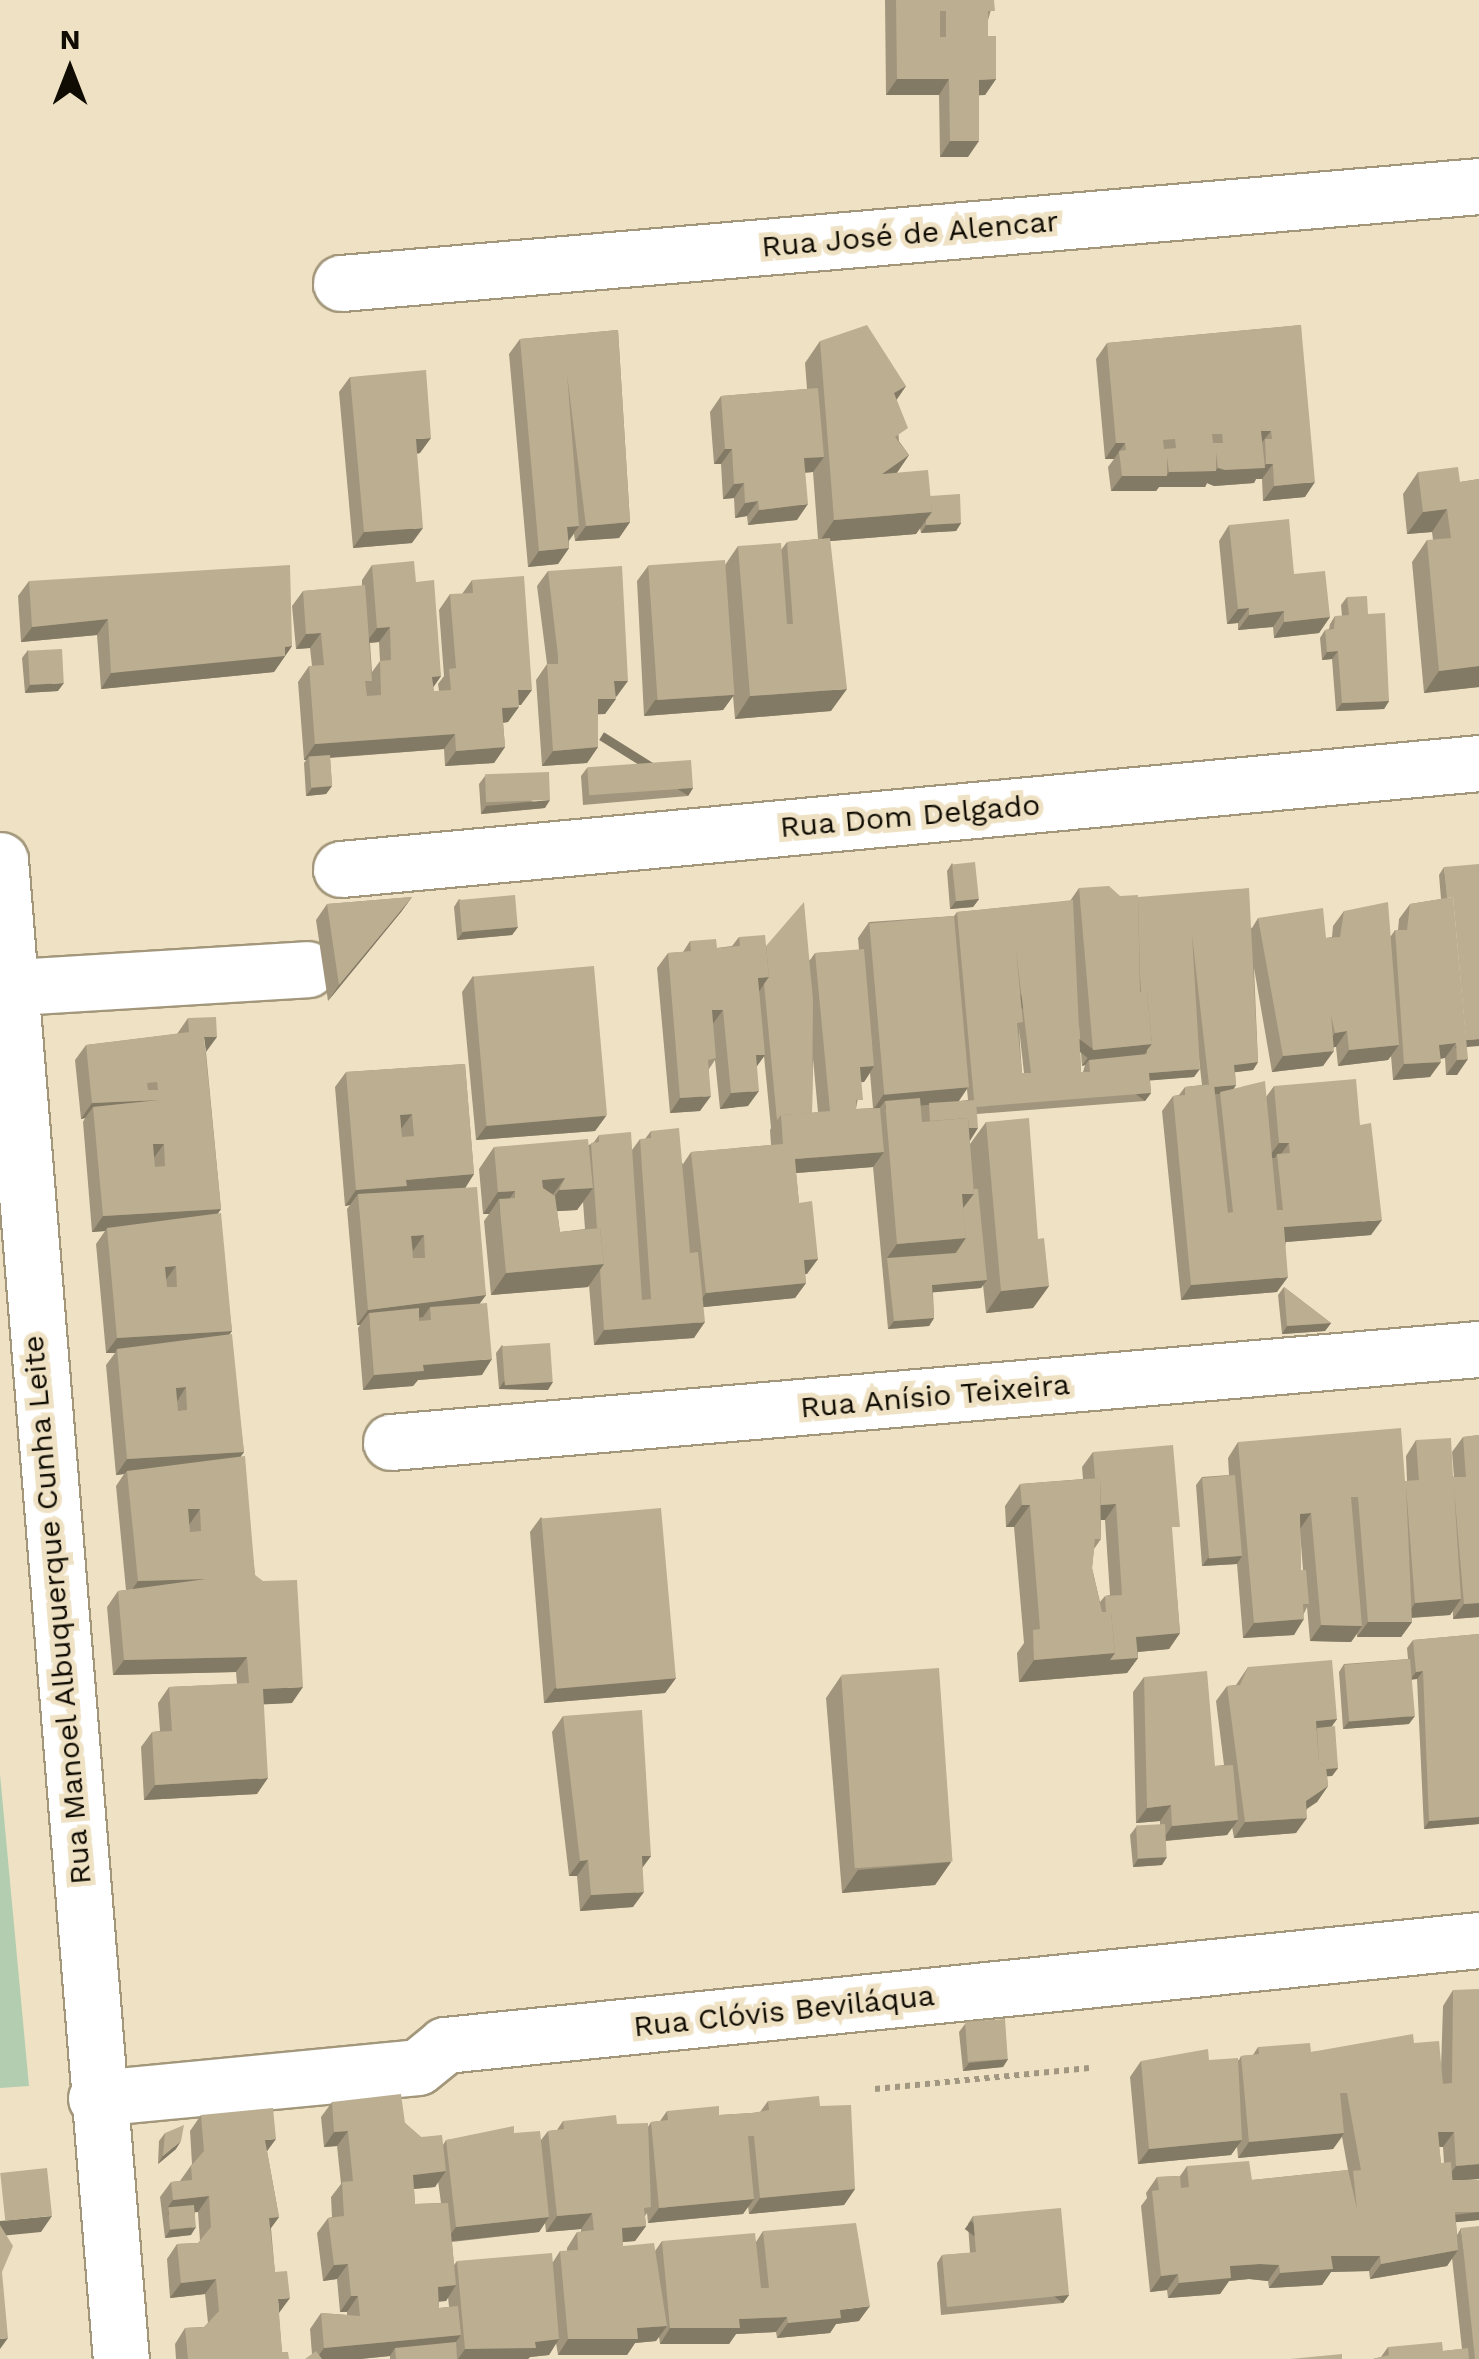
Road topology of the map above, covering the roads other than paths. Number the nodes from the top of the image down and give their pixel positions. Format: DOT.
graph roads {
  1 [pos="1479,186"];
  2 [pos="341,282"];
  3 [pos="1479,763"];
  4 [pos="0,860"];
  5 [pos="341,869"];
  6 [pos="308,969"];
  7 [pos="4,988"];
  8 [pos="1479,1349"];
  9 [pos="392,1442"];
  10 [pos="1479,1940"];
  11 [pos="96,2098"];
  12 [pos="121,2359"];
  1 -- 2 [label="street, Rua José de Alencar"];
  3 -- 5 [label="street, Rua Dom Delgado"];
  4 -- 7 [label="street, Rua Manoel Albuquerque Cunha Leite"];
  6 -- 7 [label="street"];
  7 -- 11 [label="street, Rua Manoel Albuquerque Cunha Leite"];
  8 -- 9 [label="street, Rua Anísio Teixeira"];
  10 -- 11 [label="street, Rua Clóvis Beviláqua"];
  11 -- 12 [label="street, Rua Manoel Albuquerque Cunha Leite"];
}
